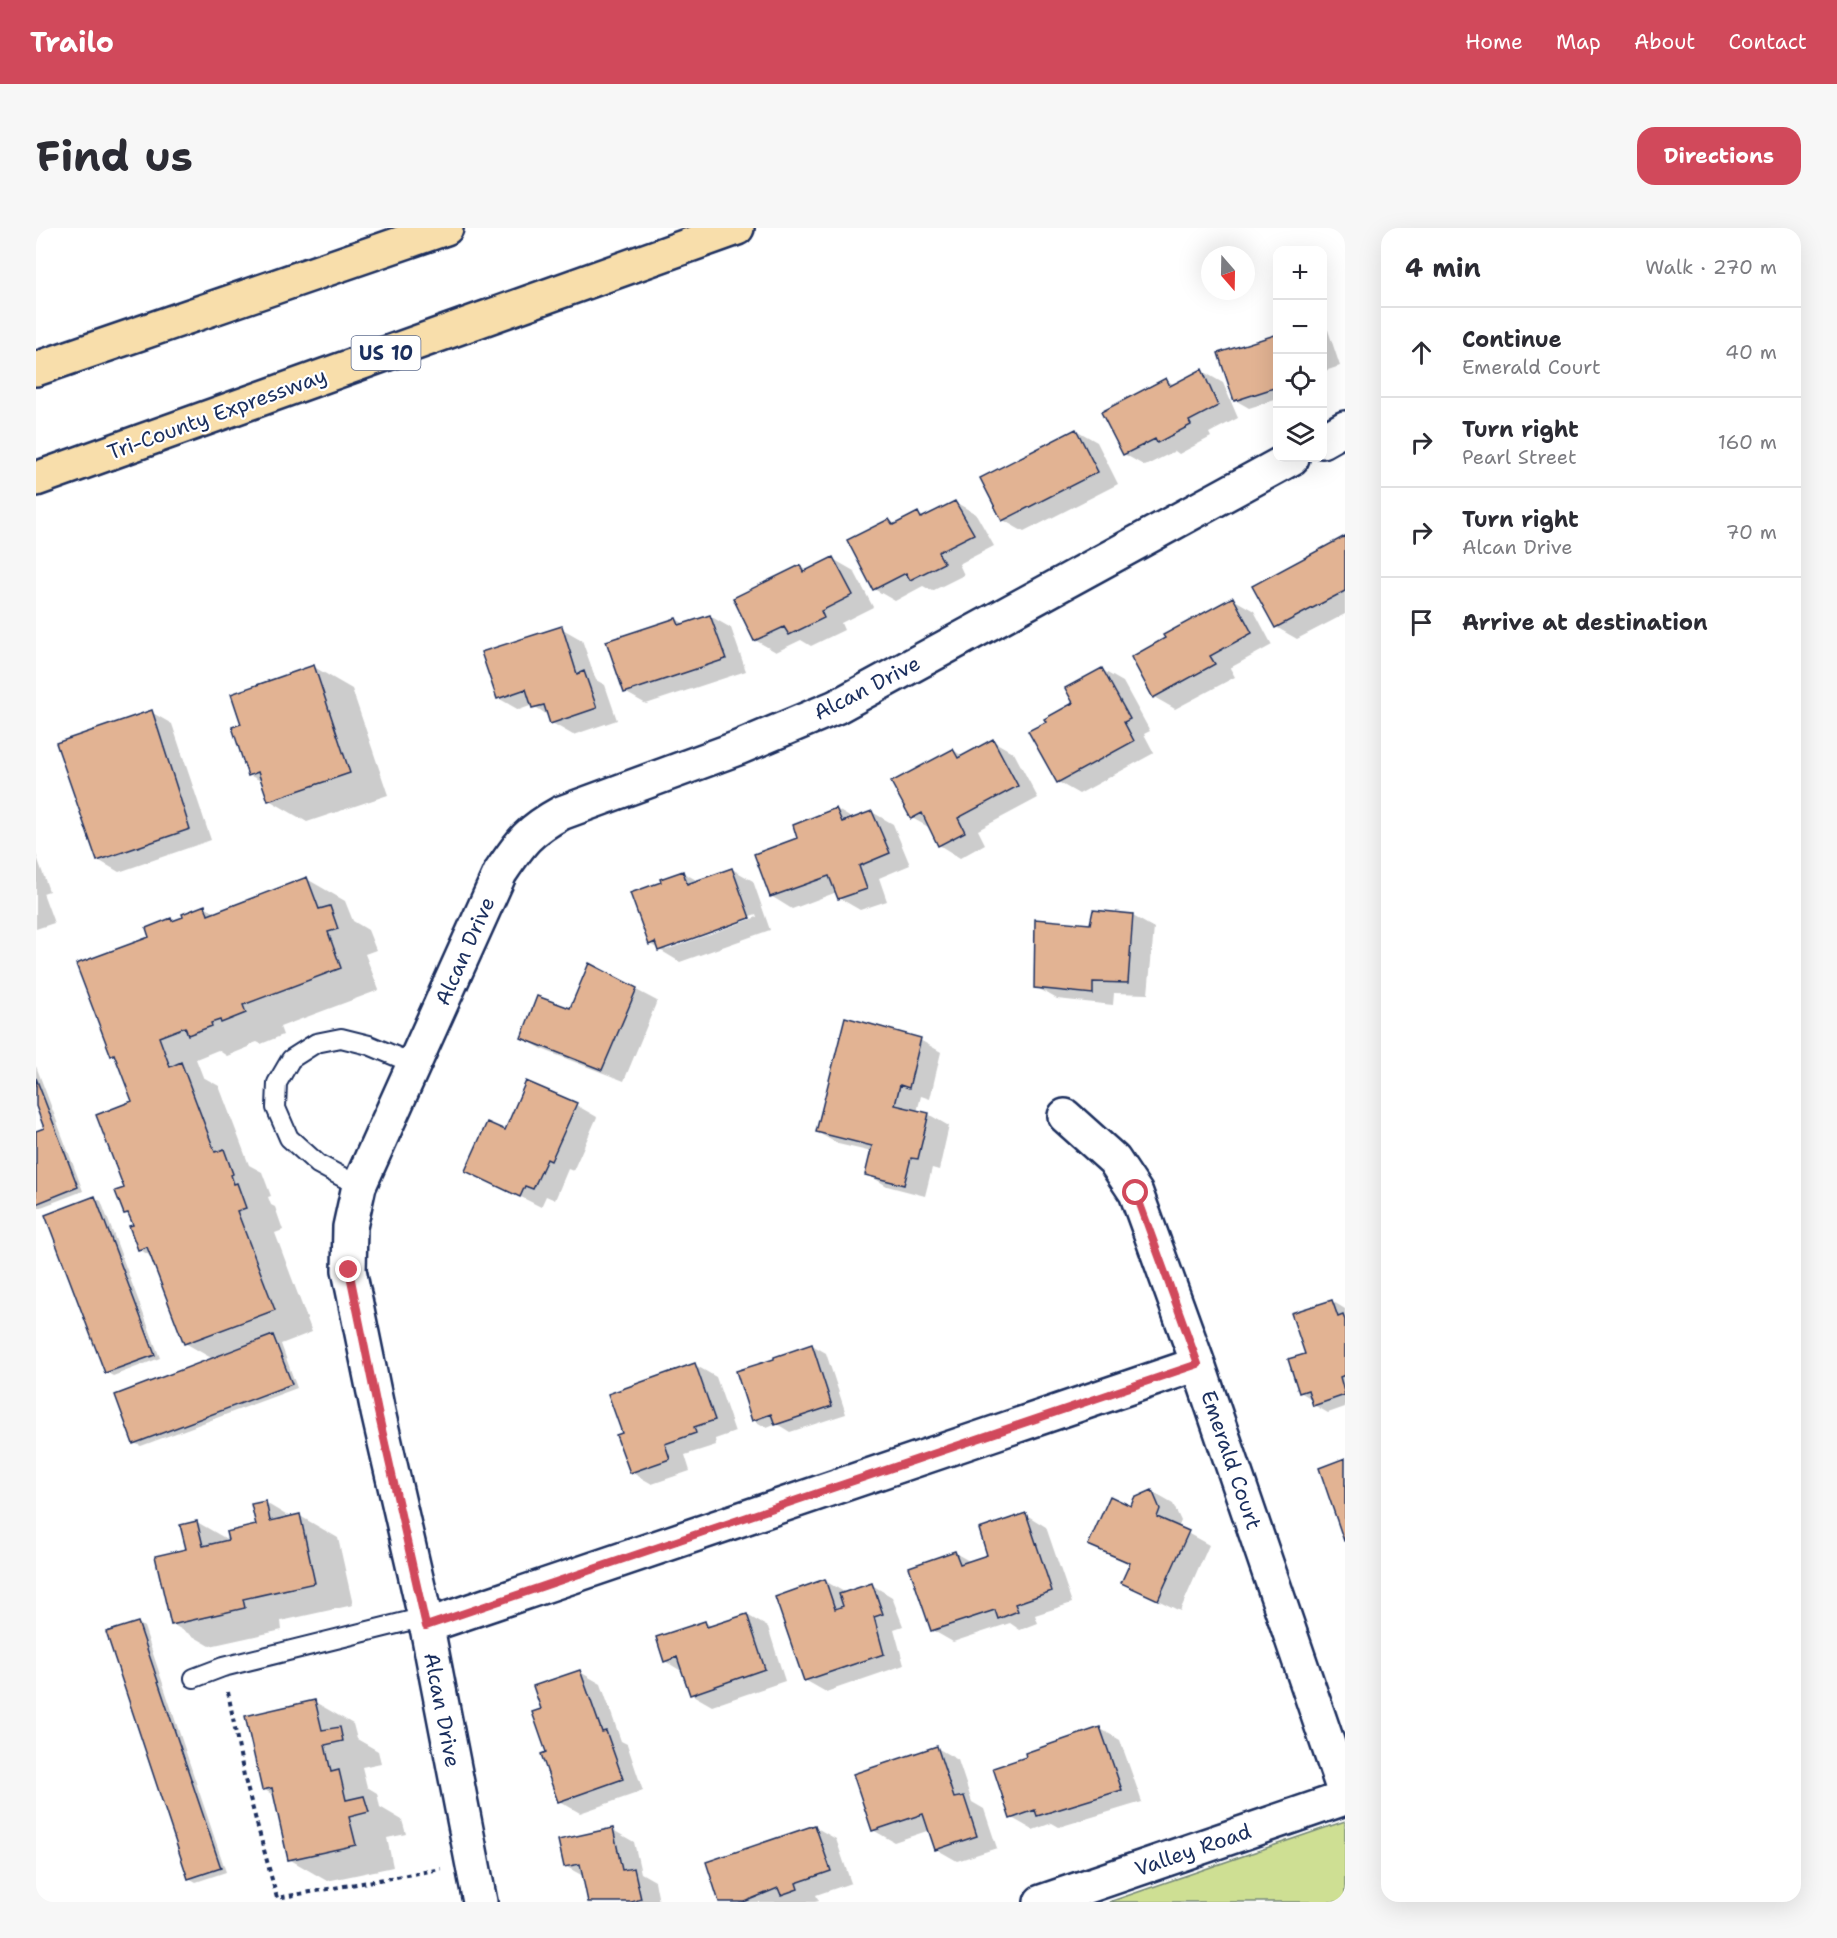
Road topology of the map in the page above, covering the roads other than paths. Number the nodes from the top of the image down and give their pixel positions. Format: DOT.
graph roads {
  1 [pos="446,228"];
  2 [pos="737,228"];
  3 [pos="36,369"];
  4 [pos="1345,428"];
  5 [pos="1327,439"];
  6 [pos="1285,462"];
  7 [pos="36,479"];
  8 [pos="414,1064"];
  9 [pos="1065,1116"];
  10 [pos="359,1186"];
  11 [pos="1198,1364"];
  12 [pos="426,1622"];
  13 [pos="194,1678"];
  14 [pos="1345,1796"];
  15 [pos="480,1902"];
  16 [pos="1041,1902"];
  1 -- 3 [label="highway"];
  2 -- 7 [label="highway, Tri-County Expressway / US 10"];
  4 -- 5 [label="street"];
  6 -- 8 [label="street, Alcan Drive"];
  8 -- 10 [label="street, Alcan Drive"];
  8 -- 10 [label="lane"];
  9 -- 11 [label="street, Emerald Court"];
  10 -- 12 [label="street, Alcan Drive"];
  11 -- 12 [label="street"];
  11 -- 14 [label="street, Emerald Court"];
  12 -- 13 [label="lane"];
  12 -- 15 [label="street, Alcan Drive"];
  14 -- 16 [label="street, Valley Road"];
}
